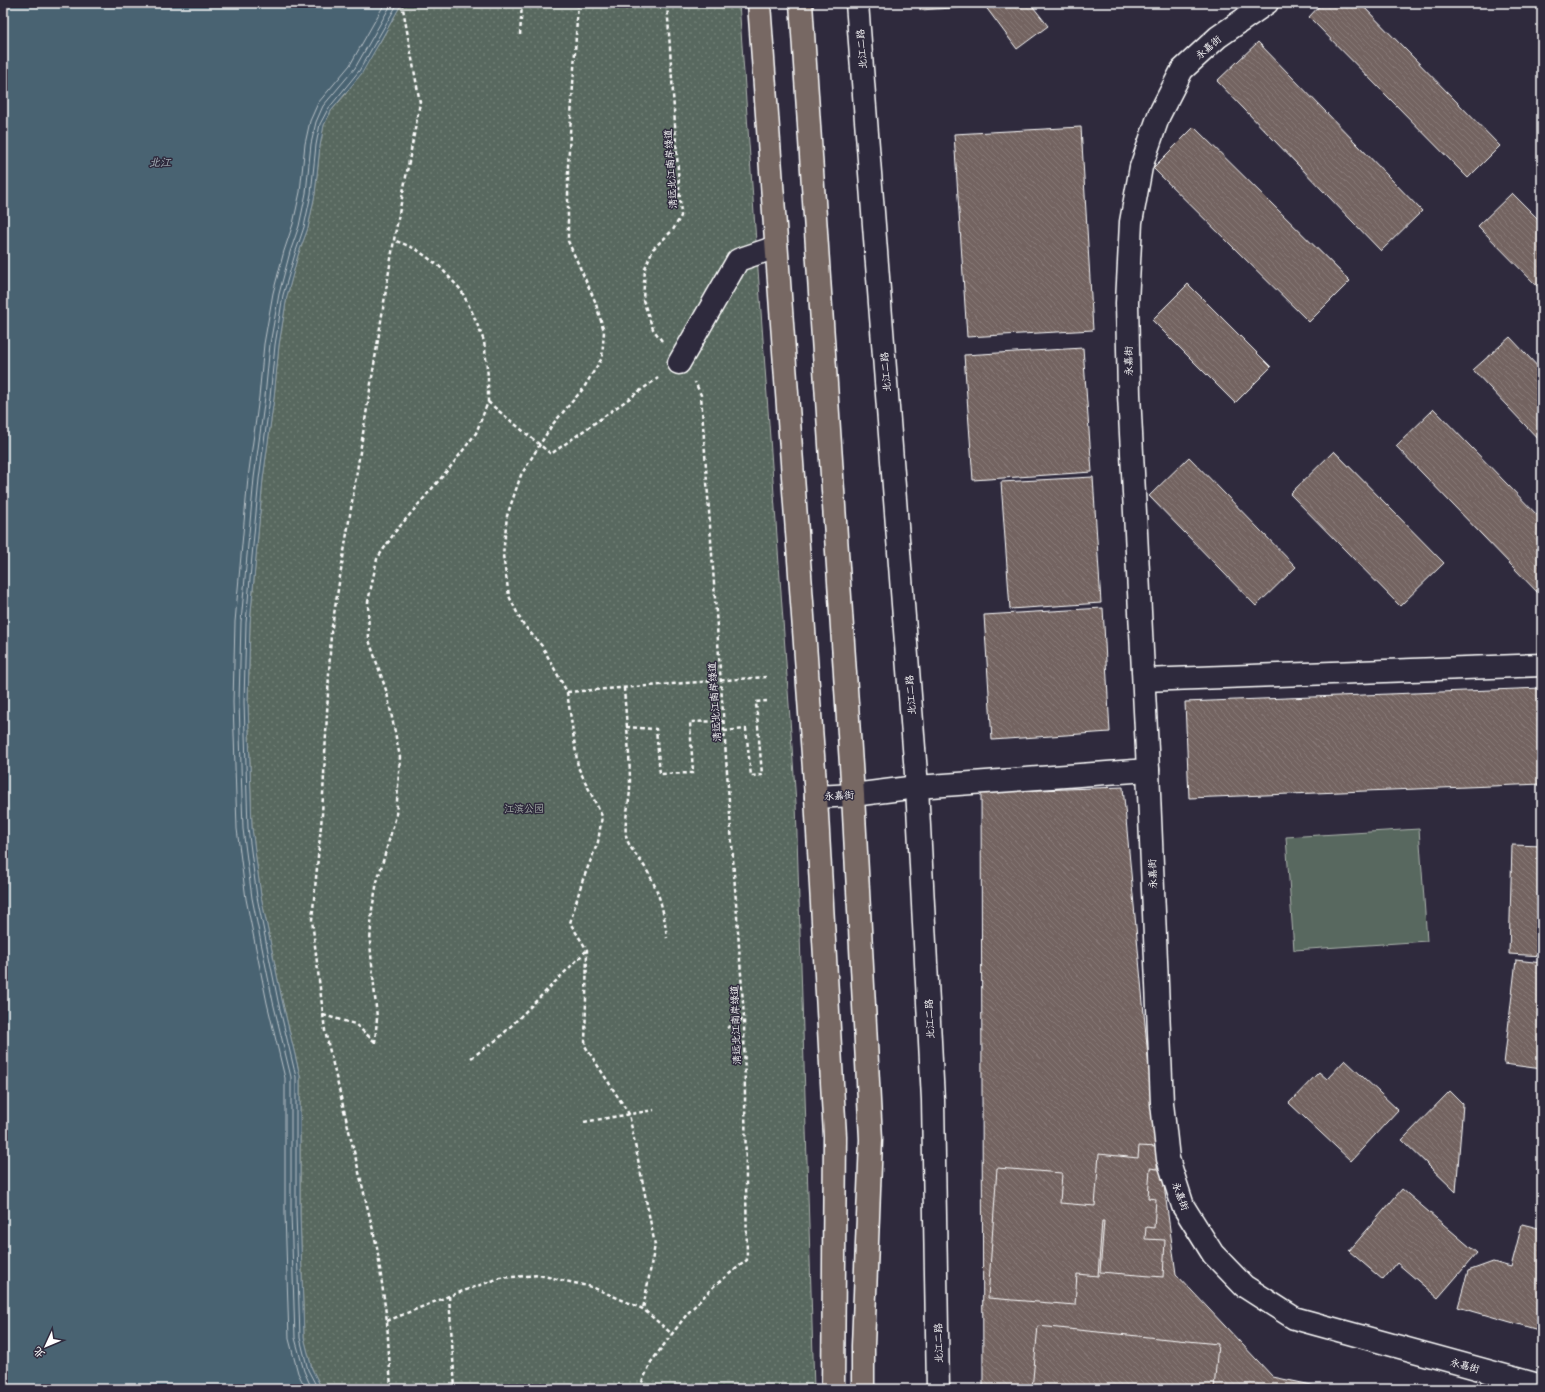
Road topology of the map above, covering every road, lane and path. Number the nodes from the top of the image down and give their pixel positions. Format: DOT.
graph roads {
  1 [pos="402,3"];
  2 [pos="522,3"];
  3 [pos="578,3"];
  4 [pos="666,3"];
  5 [pos="758,3"];
  6 [pos="801,3"];
  7 [pos="857,3"];
  8 [pos="1267,3"];
  9 [pos="520,35"];
  10 [pos="394,240"];
  11 [pos="776,247"];
  12 [pos="679,363"];
  13 [pos="488,402"];
  14 [pos="540,445"];
  15 [pos="1542,665"];
  16 [pos="766,677"];
  17 [pos="1144,680"];
  18 [pos="721,681"];
  19 [pos="624,688"];
  20 [pos="567,692"];
  21 [pos="767,701"];
  22 [pos="723,720"];
  23 [pos="626,727"];
  24 [pos="724,731"];
  25 [pos="1148,770"];
  26 [pos="917,787"];
  27 [pos="853,795"];
  28 [pos="816,796"];
  29 [pos="667,938"];
  30 [pos="587,950"];
  31 [pos="323,1015"];
  32 [pos="744,1018"];
  33 [pos="727,1028"];
  34 [pos="472,1058"];
  35 [pos="654,1110"];
  36 [pos="629,1114"];
  37 [pos="584,1122"];
  38 [pos="449,1296"];
  39 [pos="643,1309"];
  40 [pos="387,1321"];
  41 [pos="672,1334"];
  42 [pos="865,1386"];
  43 [pos="1542,1386"];
  44 [pos="391,1389"];
  45 [pos="455,1389"];
  46 [pos="639,1389"];
  47 [pos="833,1389"];
  48 [pos="938,1389"];
  1 -- 10 [label="path"];
  2 -- 9 [label="path"];
  3 -- 14 [label="path"];
  4 -- 12 [label="path, 清远北江南岸绿道"];
  5 -- 11 [label="main road"];
  6 -- 27 [label="main road"];
  7 -- 26 [label="street, 北江二路"];
  8 -- 17 [label="street, 永嘉街"];
  10 -- 13 [label="path"];
  10 -- 31 [label="path"];
  11 -- 12 [label="street"];
  11 -- 28 [label="main road"];
  12 -- 14 [label="path"];
  12 -- 18 [label="path, 清远北江南岸绿道"];
  13 -- 14 [label="path"];
  13 -- 31 [label="path"];
  14 -- 20 [label="path"];
  15 -- 17 [label="street"];
  16 -- 18 [label="path"];
  17 -- 25 [label="street, 永嘉街"];
  18 -- 19 [label="path"];
  18 -- 22 [label="path, 清远北江南岸绿道"];
  19 -- 20 [label="path"];
  19 -- 23 [label="path"];
  20 -- 30 [label="path"];
  21 -- 24 [label="path"];
  22 -- 23 [label="path"];
  22 -- 24 [label="path, 清远北江南岸绿道"];
  23 -- 29 [label="path"];
  24 -- 32 [label="path, 清远北江南岸绿道"];
  25 -- 26 [label="street, 永嘉街"];
  25 -- 43 [label="street, 永嘉街"];
  26 -- 27 [label="street, 永嘉街"];
  26 -- 48 [label="street, 北江二路"];
  27 -- 28 [label="street, 永嘉街"];
  27 -- 42 [label="main road"];
  28 -- 47 [label="main road"];
  30 -- 34 [label="path"];
  30 -- 36 [label="path"];
  31 -- 40 [label="path"];
  32 -- 33 [label="path"];
  32 -- 41 [label="path, 清远北江南岸绿道"];
  35 -- 36 [label="path"];
  36 -- 37 [label="path"];
  36 -- 39 [label="path"];
  38 -- 39 [label="path"];
  38 -- 40 [label="path"];
  38 -- 45 [label="path"];
  39 -- 41 [label="path"];
  40 -- 44 [label="path"];
  41 -- 46 [label="path, 清远北江南岸绿道"];
}
